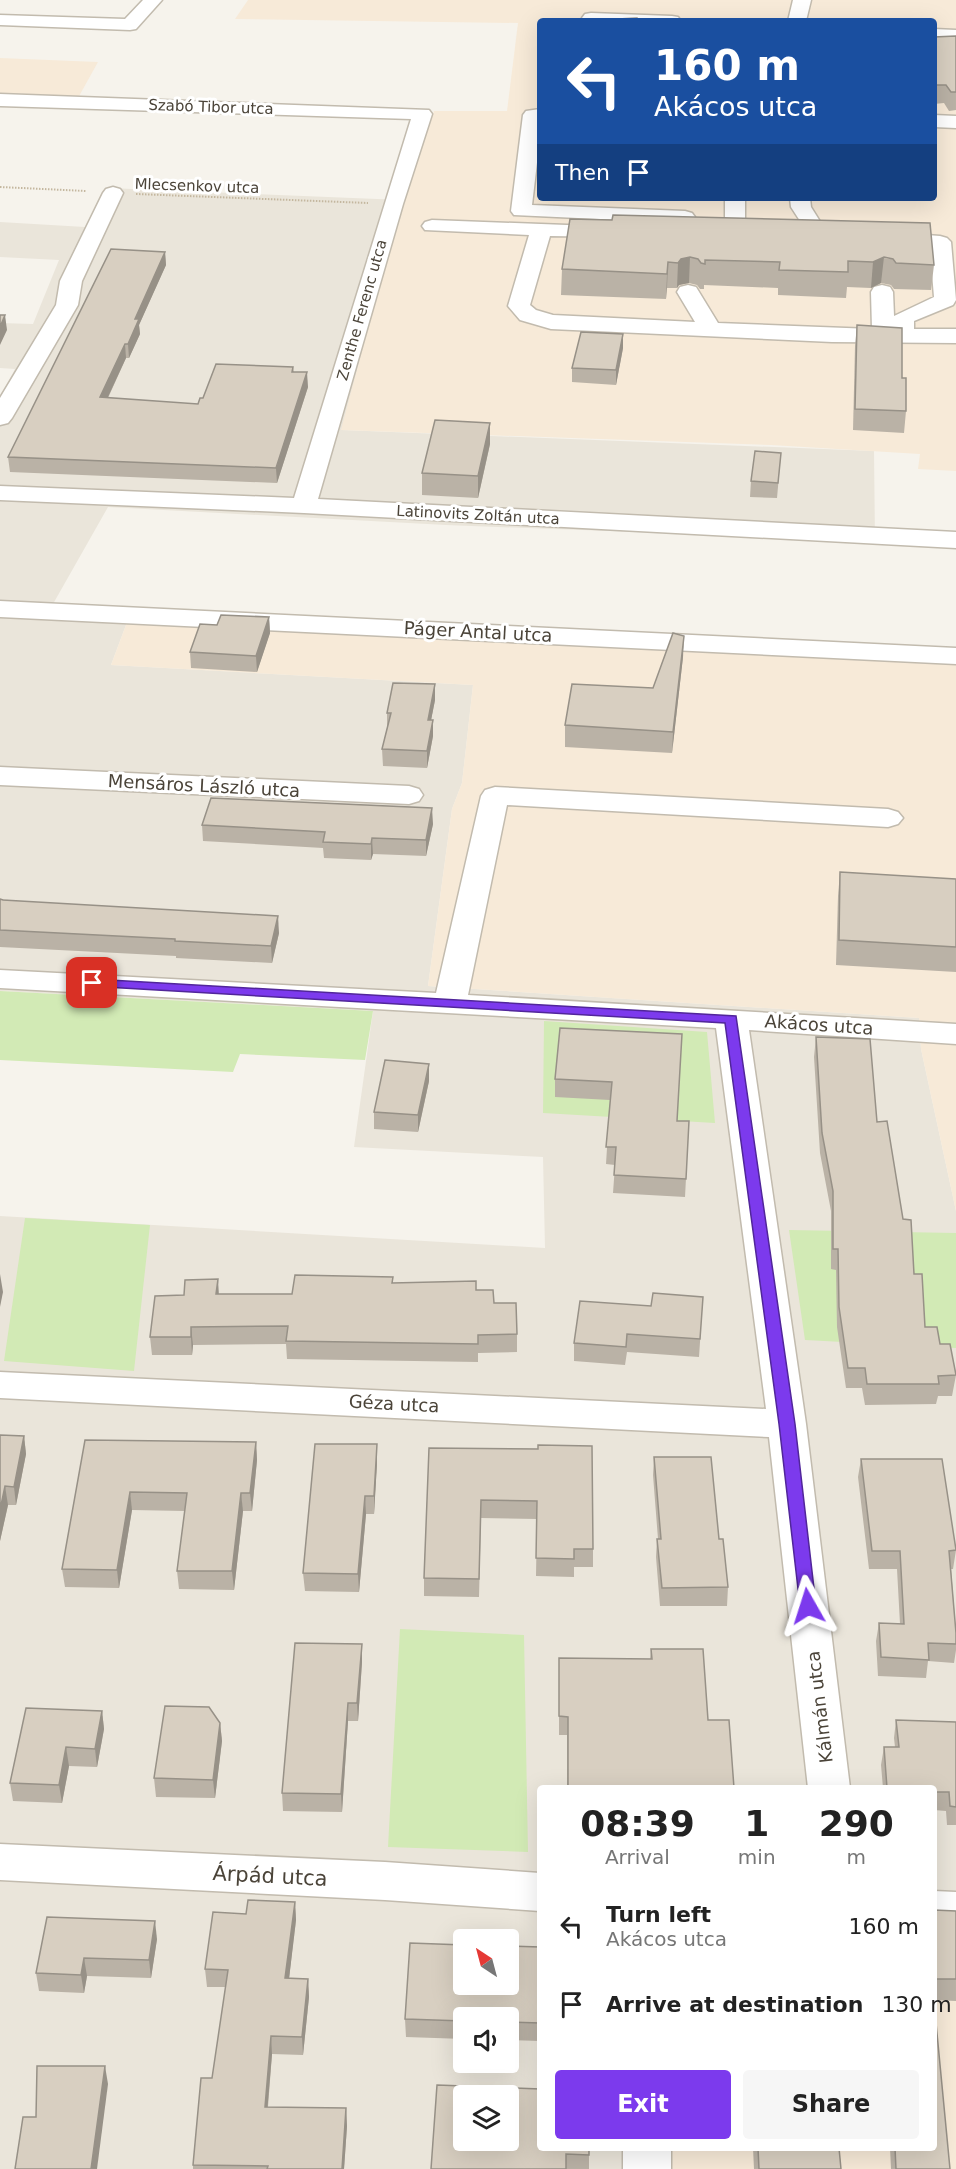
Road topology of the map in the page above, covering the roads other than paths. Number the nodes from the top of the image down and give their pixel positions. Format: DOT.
graph roads {
  1 [pos="153,0"];
  2 [pos="802,0"];
  3 [pos="798,18"];
  4 [pos="0,20"];
  5 [pos="937,34"];
  6 [pos="956,35"];
  7 [pos="937,50"];
  8 [pos="956,51"];
  9 [pos="0,100"];
  10 [pos="422,114"];
  11 [pos="537,115"];
  12 [pos="114,193"];
  13 [pos="733,201"];
  14 [pos="800,201"];
  15 [pos="566,205"];
  16 [pos="609,206"];
  17 [pos="718,222"];
  18 [pos="811,223"];
  19 [pos="432,226"];
  20 [pos="541,230"];
  21 [pos="956,230"];
  22 [pos="688,292"];
  23 [pos="882,292"];
  24 [pos="710,328"];
  25 [pos="893,335"];
  26 [pos="956,336"];
  27 [pos="0,418"];
  28 [pos="0,494"];
  29 [pos="304,506"];
  30 [pos="956,540"];
  31 [pos="0,609"];
  32 [pos="956,656"];
  33 [pos="0,776"];
  34 [pos="409,795"];
  35 [pos="888,818"];
  36 [pos="0,979"];
  37 [pos="450,1003"];
  38 [pos="731,1019"];
  39 [pos="956,1034"];
  40 [pos="0,1385"];
  41 [pos="787,1424"];
  42 [pos="829,1785"];
  43 [pos="0,1862"];
  44 [pos="537,1892"];
  45 [pos="937,1910"];
  46 [pos="956,1911"];
  47 [pos="647,2151"];
  48 [pos="647,2169"];
  1 -- 4 [label="street"];
  2 -- 3 [label="street"];
  5 -- 6 [label="street"];
  7 -- 8 [label="street"];
  9 -- 10 [label="street, Szabó Tibor utca"];
  10 -- 29 [label="street, Zenthe Ferenc utca"];
  11 -- 15 [label="street"];
  12 -- 27 [label="street"];
  13 -- 17 [label="street"];
  14 -- 18 [label="street"];
  15 -- 16 [label="street"];
  16 -- 17 [label="street"];
  17 -- 20 [label="street"];
  18 -- 18 [label="street"];
  19 -- 20 [label="street"];
  20 -- 24 [label="street"];
  21 -- 25 [label="street"];
  22 -- 24 [label="street"];
  23 -- 25 [label="street"];
  24 -- 25 [label="street"];
  25 -- 26 [label="street"];
  28 -- 29 [label="street, Latinovits Zoltán utca"];
  29 -- 30 [label="street, Latinovits Zoltán utca"];
  31 -- 32 [label="street, Páger Antal utca"];
  33 -- 34 [label="street, Mensáros László utca"];
  35 -- 37 [label="street"];
  36 -- 37 [label="street, Akácos utca"];
  37 -- 38 [label="street, Akácos utca"];
  38 -- 39 [label="street, Akácos utca"];
  38 -- 41 [label="street, Kálmán utca"];
  40 -- 41 [label="street, Géza utca"];
  41 -- 42 [label="street, Kálmán utca"];
  43 -- 44 [label="street, Árpád utca"];
  45 -- 46 [label="street"];
  47 -- 48 [label="street"];
}
